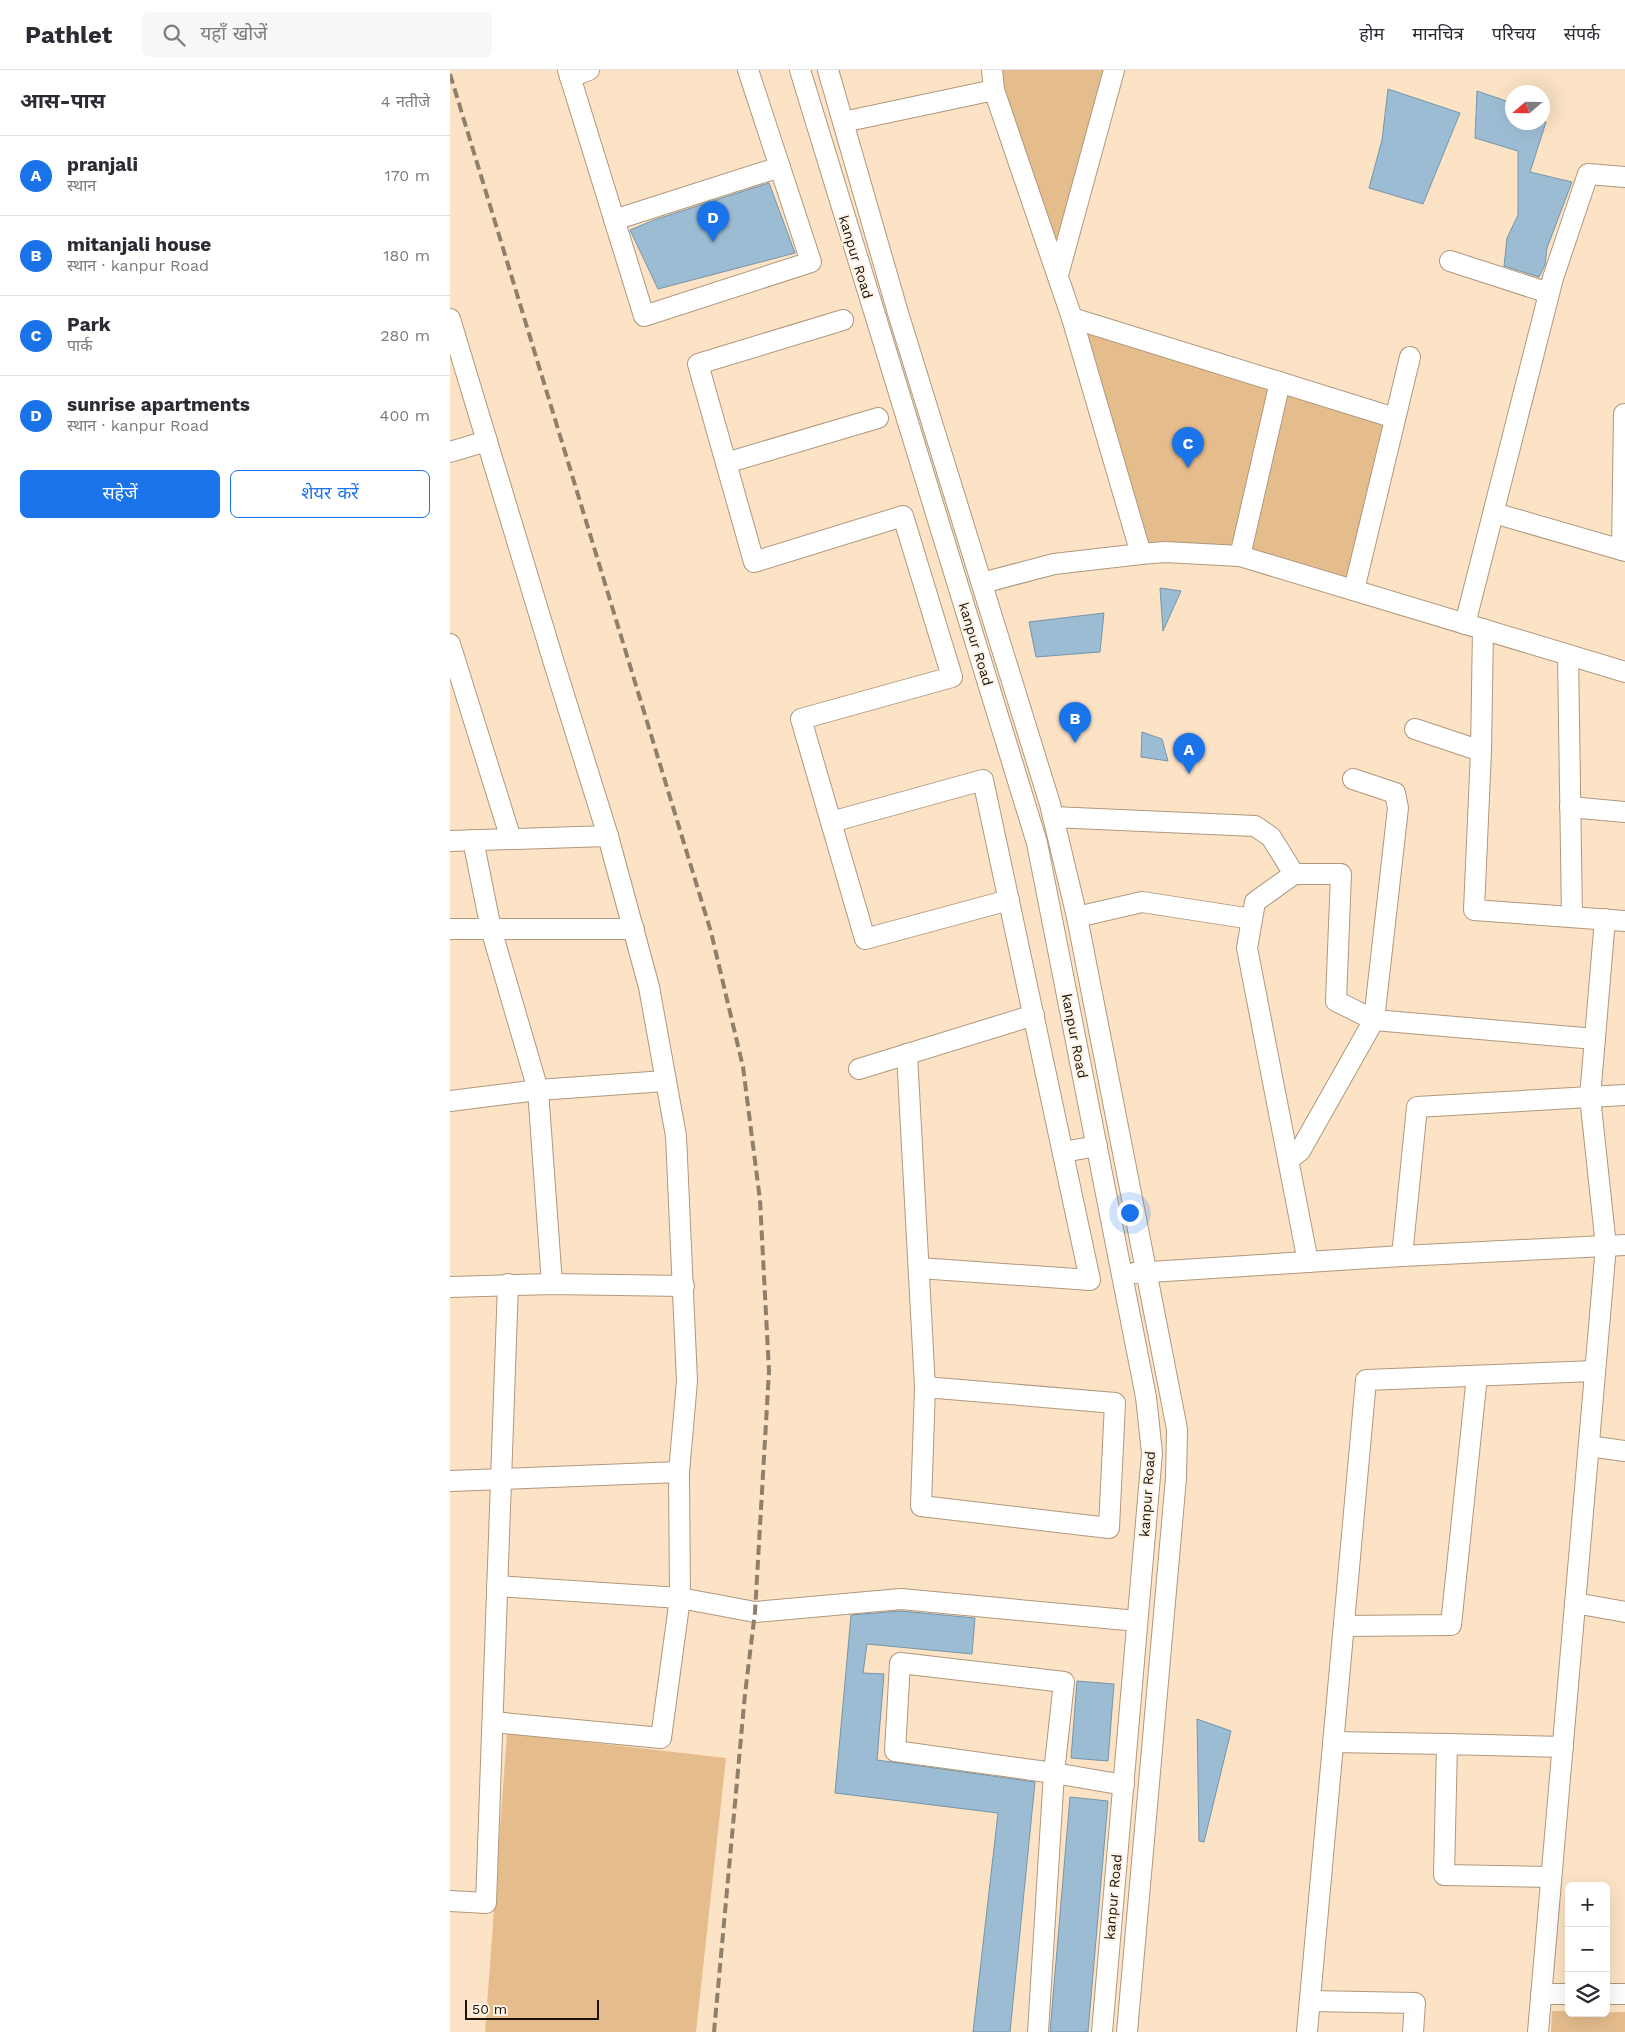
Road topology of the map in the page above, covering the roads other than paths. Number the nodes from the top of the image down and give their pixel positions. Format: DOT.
graph roads {
  1 [pos="589,70"];
  2 [pos="748,70"];
  3 [pos="800,70"];
  4 [pos="828,70"];
  5 [pos="1114,70"];
  6 [pos="569,73"];
  7 [pos="993,80"];
  8 [pos="843,122"];
  9 [pos="780,167"];
  10 [pos="1625,177"];
  11 [pos="614,220"];
  12 [pos="1450,261"];
  13 [pos="1058,275"];
  14 [pos="1549,293"];
  15 [pos="1072,318"];
  16 [pos="450,319"];
  17 [pos="843,320"];
  18 [pos="1410,357"];
  19 [pos="458,377"];
  20 [pos="1280,382"];
  21 [pos="1624,414"];
  22 [pos="878,418"];
  23 [pos="1395,418"];
  24 [pos="487,441"];
  25 [pos="450,452"];
  26 [pos="726,463"];
  27 [pos="1494,513"];
  28 [pos="1624,550"];
  29 [pos="1141,554"];
  30 [pos="1240,556"];
  31 [pos="976,564"];
  32 [pos="953,570"];
  33 [pos="982,583"];
  34 [pos="1354,590"];
  35 [pos="1474,626"];
  36 [pos="450,644"];
  37 [pos="1568,655"];
  38 [pos="1008,669"];
  39 [pos="1625,672"];
  40 [pos="985,675"];
  41 [pos="1415,728"];
  42 [pos="1481,751"];
  43 [pos="1353,779"];
  44 [pos="1570,807"];
  45 [pos="1625,812"];
  46 [pos="1053,817"];
  47 [pos="831,822"];
  48 [pos="608,836"];
  49 [pos="511,839"];
  50 [pos="473,840"];
  51 [pos="450,841"];
  52 [pos="1294,874"];
  53 [pos="1009,900"];
  54 [pos="1077,917"];
  55 [pos="1572,917"];
  56 [pos="1252,918"];
  57 [pos="1605,919"];
  58 [pos="1625,921"];
  59 [pos="450,929"];
  60 [pos="491,929"];
  61 [pos="634,929"];
  62 [pos="1034,1015"];
  63 [pos="1374,1020"];
  64 [pos="1595,1039"];
  65 [pos="907,1054"];
  66 [pos="858,1069"];
  67 [pos="665,1081"];
  68 [pos="538,1090"];
  69 [pos="1625,1095"];
  70 [pos="1590,1097"];
  71 [pos="450,1101"];
  72 [pos="1097,1146"];
  73 [pos="1063,1152"];
  74 [pos="1288,1160"];
  75 [pos="1616,1246"];
  76 [pos="1402,1256"];
  77 [pos="1308,1262"];
  78 [pos="919,1268"];
  79 [pos="1146,1272"];
  80 [pos="1122,1274"];
  81 [pos="508,1284"];
  82 [pos="552,1284"];
  83 [pos="684,1286"];
  84 [pos="450,1287"];
  85 [pos="1595,1370"];
  86 [pos="1477,1376"];
  87 [pos="925,1387"];
  88 [pos="1589,1446"];
  89 [pos="1625,1451"];
  90 [pos="679,1472"];
  91 [pos="502,1479"];
  92 [pos="450,1481"];
  93 [pos="498,1586"];
  94 [pos="680,1598"];
  95 [pos="1575,1603"];
  96 [pos="1625,1612"];
  97 [pos="1137,1620"];
  98 [pos="1344,1626"];
  99 [pos="493,1722"];
  100 [pos="1333,1742"];
  101 [pos="1447,1744"];
  102 [pos="1562,1747"];
  103 [pos="1054,1773"];
  104 [pos="1124,1785"];
  105 [pos="1119,1822"];
  106 [pos="1144,1829"];
  107 [pos="1551,1877"];
  108 [pos="450,1901"];
  109 [pos="1541,1994"];
  110 [pos="1565,1994"];
  111 [pos="1610,1994"];
  112 [pos="1625,1994"];
  113 [pos="1310,2001"];
  114 [pos="1038,2032"];
  115 [pos="1102,2032"];
  116 [pos="1127,2032"];
  117 [pos="1307,2032"];
  118 [pos="1413,2032"];
  119 [pos="1538,2032"];
  1 -- 6 [label="street"];
  2 -- 9 [label="street"];
  3 -- 32 [label="street, kanpur Road"];
  4 -- 8 [label="street"];
  5 -- 13 [label="street"];
  6 -- 11 [label="street"];
  7 -- 8 [label="street"];
  7 -- 13 [label="street"];
  8 -- 31 [label="street"];
  9 -- 11 [label="street"];
  9 -- 11 [label="street"];
  10 -- 14 [label="street"];
  12 -- 14 [label="street"];
  13 -- 15 [label="street"];
  14 -- 27 [label="street"];
  15 -- 20 [label="street"];
  15 -- 29 [label="street"];
  16 -- 19 [label="street"];
  17 -- 26 [label="street"];
  18 -- 23 [label="street"];
  19 -- 24 [label="street"];
  20 -- 23 [label="street"];
  20 -- 30 [label="street"];
  21 -- 28 [label="street"];
  22 -- 26 [label="street"];
  23 -- 34 [label="street"];
  24 -- 25 [label="street"];
  24 -- 48 [label="street"];
  26 -- 47 [label="street"];
  27 -- 28 [label="street"];
  27 -- 35 [label="street"];
  29 -- 30 [label="street"];
  29 -- 33 [label="street"];
  30 -- 34 [label="street"];
  31 -- 32 [label="street"];
  31 -- 33 [label="street"];
  32 -- 40 [label="street, kanpur Road"];
  33 -- 38 [label="street"];
  34 -- 35 [label="street"];
  35 -- 37 [label="street"];
  35 -- 42 [label="street"];
  36 -- 49 [label="street"];
  37 -- 39 [label="street"];
  37 -- 44 [label="street"];
  38 -- 40 [label="street"];
  38 -- 46 [label="street"];
  40 -- 72 [label="street, kanpur Road"];
  41 -- 42 [label="street"];
  42 -- 55 [label="street"];
  43 -- 63 [label="street"];
  44 -- 45 [label="street"];
  44 -- 55 [label="street"];
  46 -- 52 [label="street"];
  46 -- 54 [label="street"];
  47 -- 53 [label="street"];
  47 -- 53 [label="street"];
  48 -- 49 [label="street"];
  48 -- 61 [label="street"];
  49 -- 50 [label="street"];
  50 -- 51 [label="street"];
  50 -- 60 [label="street"];
  52 -- 56 [label="street"];
  52 -- 63 [label="street"];
  53 -- 62 [label="street"];
  54 -- 56 [label="street"];
  54 -- 79 [label="street"];
  55 -- 57 [label="street"];
  56 -- 74 [label="street"];
  57 -- 58 [label="street"];
  57 -- 64 [label="street"];
  59 -- 60 [label="street"];
  60 -- 61 [label="street"];
  60 -- 68 [label="street"];
  61 -- 67 [label="street"];
  62 -- 65 [label="street"];
  62 -- 73 [label="street"];
  63 -- 64 [label="street"];
  63 -- 74 [label="street"];
  64 -- 70 [label="street"];
  65 -- 66 [label="street"];
  65 -- 78 [label="street"];
  67 -- 68 [label="street"];
  67 -- 83 [label="street"];
  68 -- 71 [label="street"];
  68 -- 82 [label="street"];
  69 -- 70 [label="street"];
  70 -- 75 [label="street"];
  70 -- 76 [label="street"];
  72 -- 73 [label="street"];
  72 -- 80 [label="street, kanpur Road"];
  73 -- 78 [label="street"];
  74 -- 77 [label="street"];
  75 -- 76 [label="street"];
  75 -- 85 [label="street"];
  76 -- 77 [label="street"];
  77 -- 79 [label="street"];
  78 -- 87 [label="street"];
  79 -- 80 [label="street"];
  79 -- 106 [label="street"];
  80 -- 97 [label="street, kanpur Road"];
  81 -- 82 [label="street"];
  81 -- 84 [label="street"];
  81 -- 91 [label="street"];
  82 -- 83 [label="street"];
  83 -- 90 [label="street"];
  85 -- 86 [label="street"];
  85 -- 88 [label="street"];
  86 -- 98 [label="street"];
  86 -- 98 [label="street"];
  87 -- 87 [label="street"];
  88 -- 89 [label="street"];
  88 -- 95 [label="street"];
  90 -- 91 [label="street"];
  90 -- 94 [label="street"];
  91 -- 92 [label="street"];
  91 -- 93 [label="street"];
  93 -- 94 [label="street"];
  93 -- 99 [label="street"];
  94 -- 97 [label="street"];
  94 -- 99 [label="street"];
  95 -- 96 [label="street"];
  95 -- 102 [label="street"];
  97 -- 104 [label="street, kanpur Road"];
  98 -- 100 [label="street"];
  99 -- 108 [label="street"];
  100 -- 101 [label="street"];
  100 -- 113 [label="street"];
  101 -- 102 [label="street"];
  101 -- 107 [label="street"];
  102 -- 107 [label="street"];
  103 -- 103 [label="street"];
  103 -- 104 [label="street"];
  103 -- 114 [label="street"];
  104 -- 105 [label="street, kanpur Road"];
  105 -- 106 [label="street"];
  105 -- 115 [label="street, kanpur Road"];
  106 -- 116 [label="street"];
  107 -- 109 [label="street"];
  109 -- 110 [label="street"];
  109 -- 119 [label="street"];
  111 -- 112 [label="street"];
  113 -- 117 [label="street"];
  113 -- 118 [label="street"];
}
